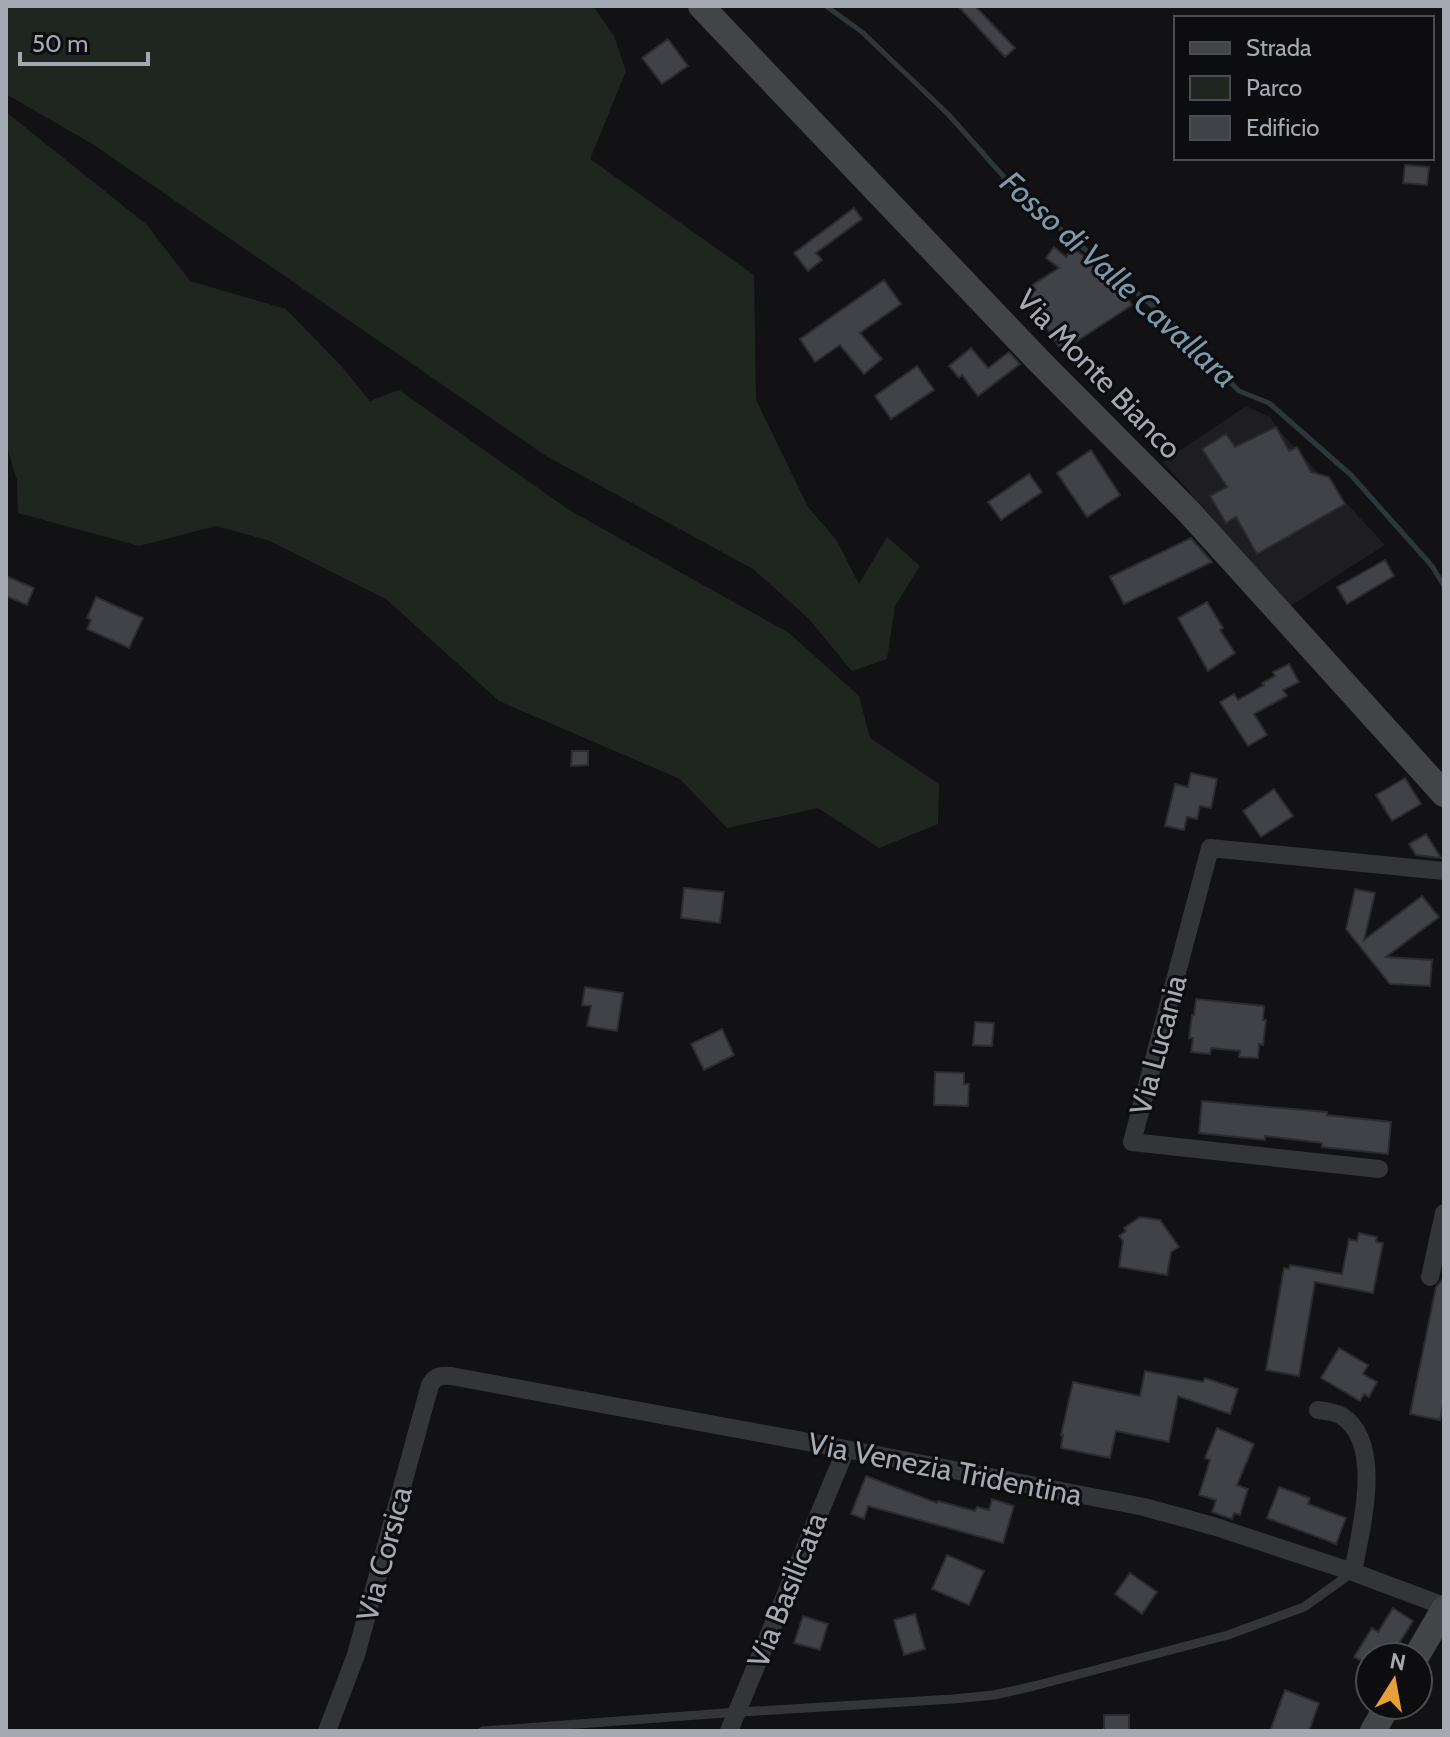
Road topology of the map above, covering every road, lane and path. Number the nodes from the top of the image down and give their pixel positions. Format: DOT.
graph roads {
  1 [pos="701,6"];
  2 [pos="1444,794"];
  3 [pos="1444,871"];
  4 [pos="1379,1169"];
  5 [pos="1444,1213"];
  6 [pos="1430,1277"];
  7 [pos="436,1377"];
  8 [pos="1318,1410"];
  9 [pos="846,1449"];
  10 [pos="1353,1572"];
  11 [pos="1444,1608"];
  12 [pos="1425,1641"];
  13 [pos="736,1713"];
  14 [pos="327,1731"];
  15 [pos="483,1731"];
  16 [pos="729,1731"];
  1 -- 2 [label="main road, Via Monte Bianco"];
  3 -- 4 [label="street, Via Lucania"];
  5 -- 6 [label="street"];
  7 -- 9 [label="street, Via Venezia Tridentina"];
  7 -- 14 [label="street, Via Corsica"];
  8 -- 10 [label="street"];
  9 -- 10 [label="street, Via Venezia Tridentina"];
  9 -- 13 [label="street, Via Basilicata"];
  10 -- 11 [label="street, Via Venezia Tridentina"];
  10 -- 13 [label="lane"];
  11 -- 12 [label="main road"];
  13 -- 15 [label="lane"];
  13 -- 16 [label="street, Via Basilicata"];
}
